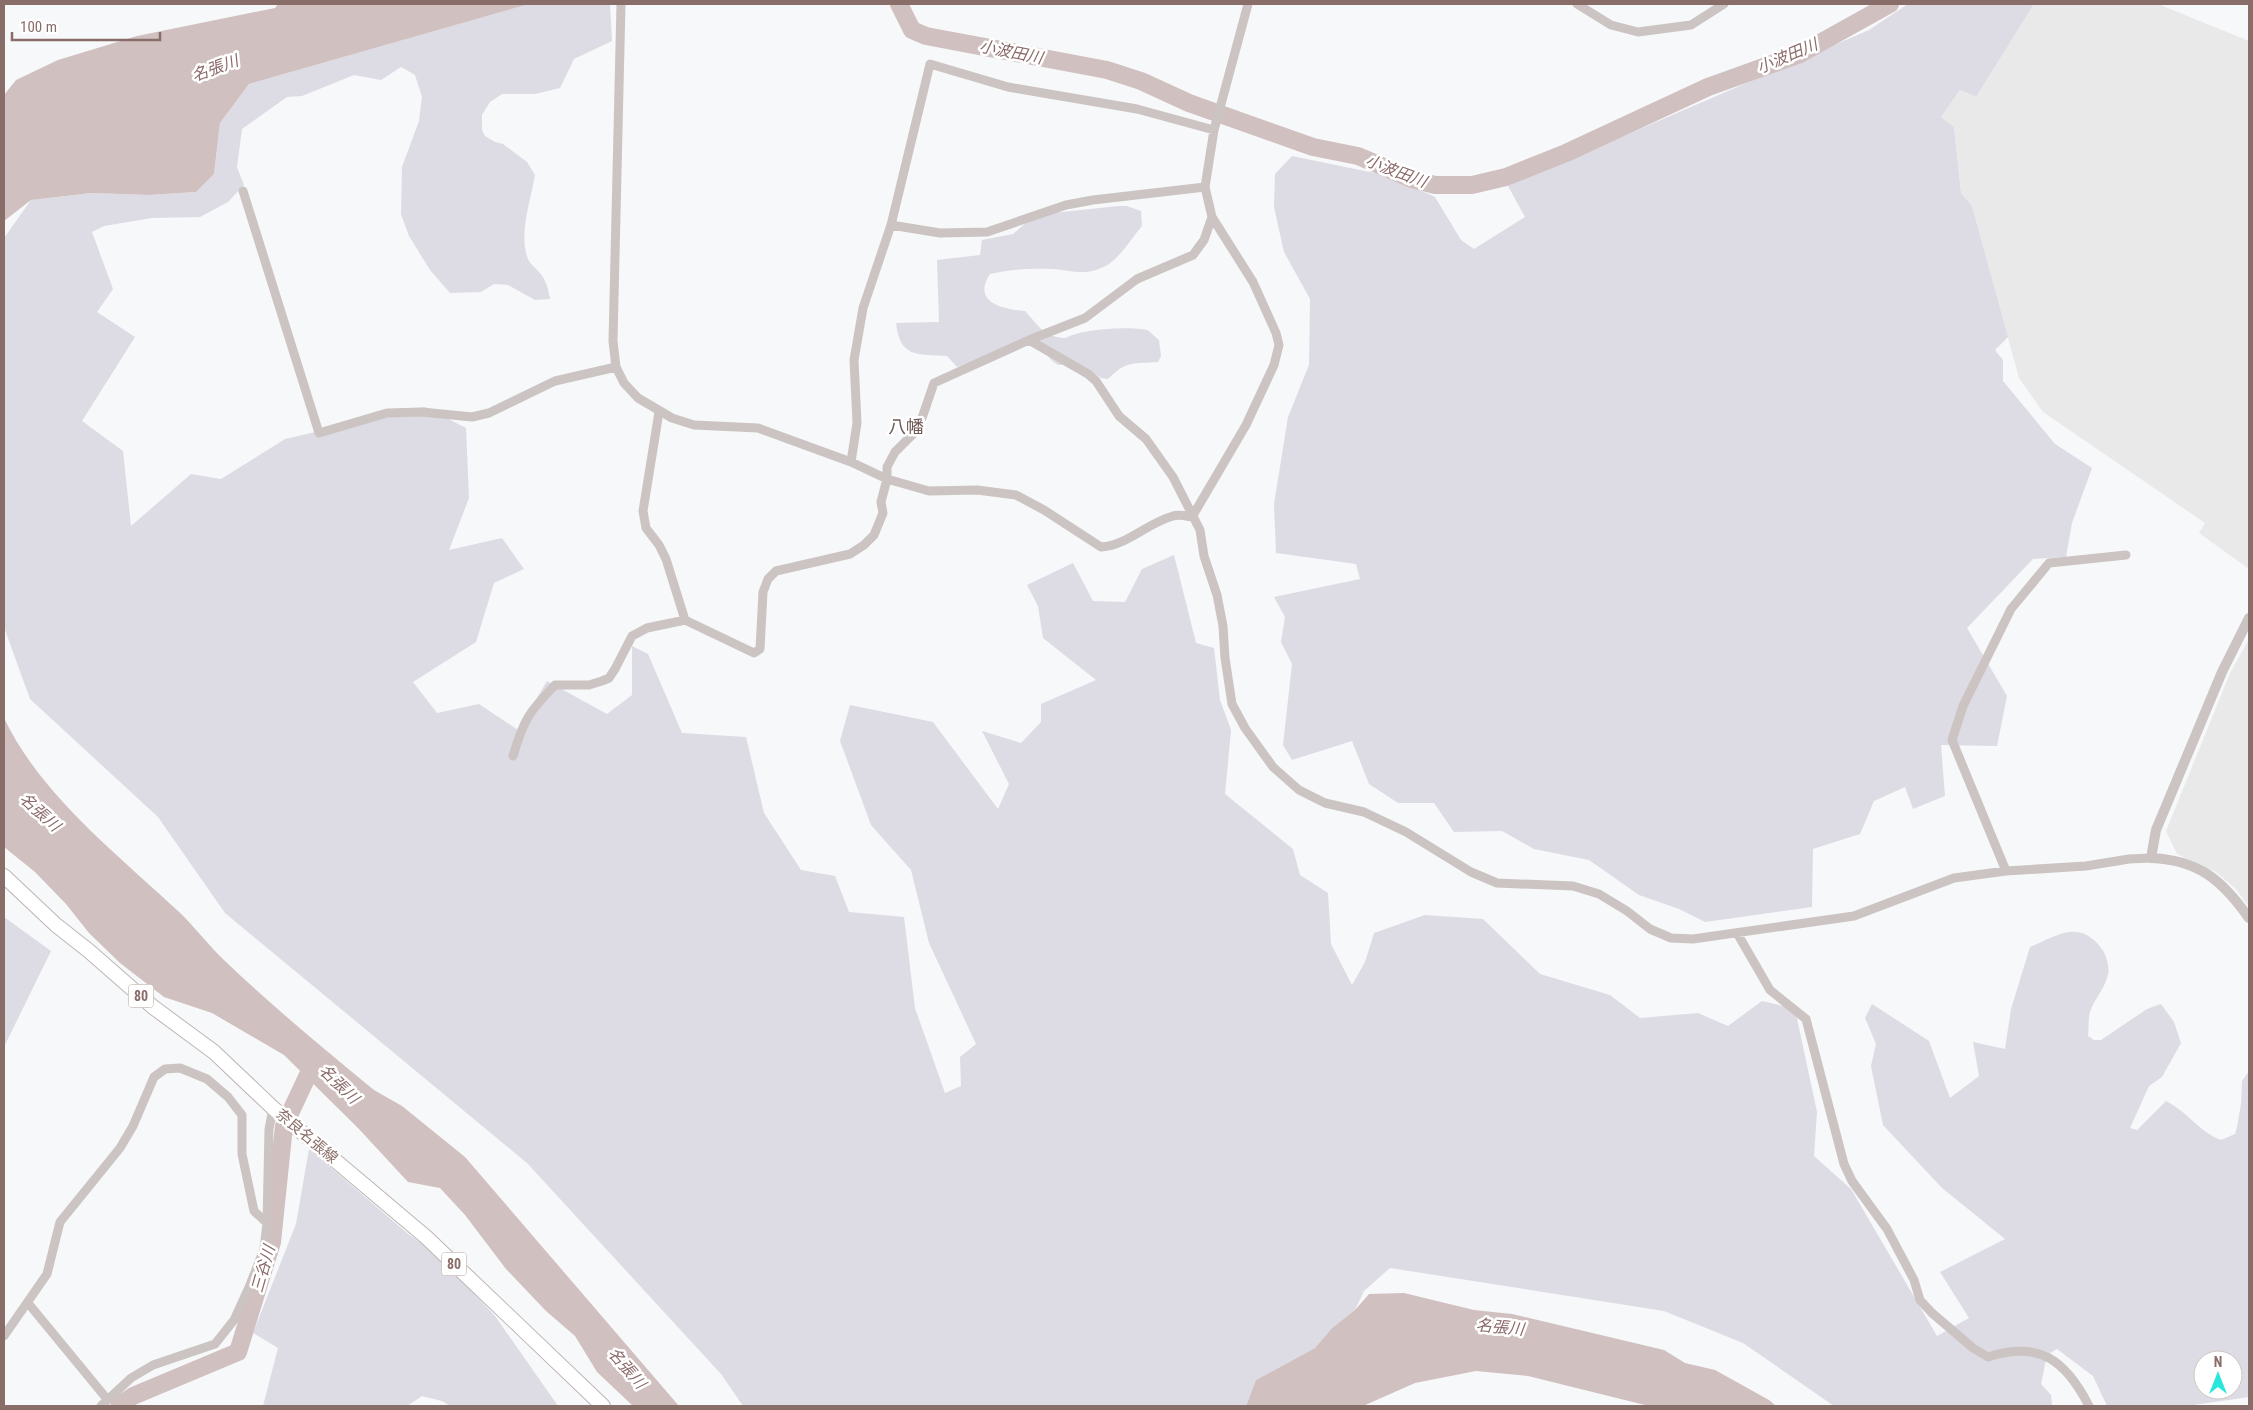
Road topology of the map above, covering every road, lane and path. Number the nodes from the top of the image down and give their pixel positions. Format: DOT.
graph roads {
  1 [pos="621,4"];
  2 [pos="1248,4"];
  3 [pos="1577,4"];
  4 [pos="1724,4"];
  5 [pos="1214,128"];
  6 [pos="1205,187"];
  7 [pos="243,191"];
  8 [pos="1212,217"];
  9 [pos="891,225"];
  10 [pos="1029,340"];
  11 [pos="616,367"];
  12 [pos="659,412"];
  13 [pos="851,462"];
  14 [pos="886,479"];
  15 [pos="1192,517"];
  16 [pos="2126,555"];
  17 [pos="2249,618"];
  18 [pos="685,620"];
  19 [pos="513,756"];
  20 [pos="2151,858"];
  21 [pos="2006,871"];
  22 [pos="4,876"];
  23 [pos="2249,918"];
  24 [pos="1737,933"];
  25 [pos="277,1110"];
  26 [pos="267,1223"];
  27 [pos="28,1303"];
  28 [pos="4,1336"];
  29 [pos="107,1398"];
  30 [pos="101,1406"];
  31 [pos="603,1406"];
  32 [pos="2088,1406"];
  1 -- 11 [label="street"];
  2 -- 5 [label="street"];
  3 -- 4 [label="street"];
  5 -- 6 [label="street"];
  5 -- 9 [label="street"];
  6 -- 8 [label="street"];
  6 -- 9 [label="street"];
  7 -- 11 [label="street"];
  8 -- 10 [label="street"];
  8 -- 15 [label="street"];
  9 -- 13 [label="street"];
  10 -- 14 [label="street"];
  10 -- 15 [label="street"];
  11 -- 12 [label="street"];
  12 -- 13 [label="street"];
  12 -- 18 [label="street"];
  13 -- 14 [label="street"];
  14 -- 15 [label="street"];
  14 -- 18 [label="street"];
  15 -- 24 [label="street"];
  16 -- 21 [label="street"];
  17 -- 20 [label="street"];
  18 -- 19 [label="street"];
  20 -- 21 [label="street"];
  20 -- 23 [label="street"];
  21 -- 24 [label="street"];
  22 -- 25 [label="main road, 奈良名張線 / 80"];
  24 -- 32 [label="street"];
  25 -- 26 [label="street"];
  25 -- 31 [label="main road, 奈良名張線 / 80"];
  26 -- 27 [label="street"];
  26 -- 29 [label="street"];
  27 -- 28 [label="street"];
  27 -- 29 [label="street"];
  29 -- 30 [label="street"];
}
